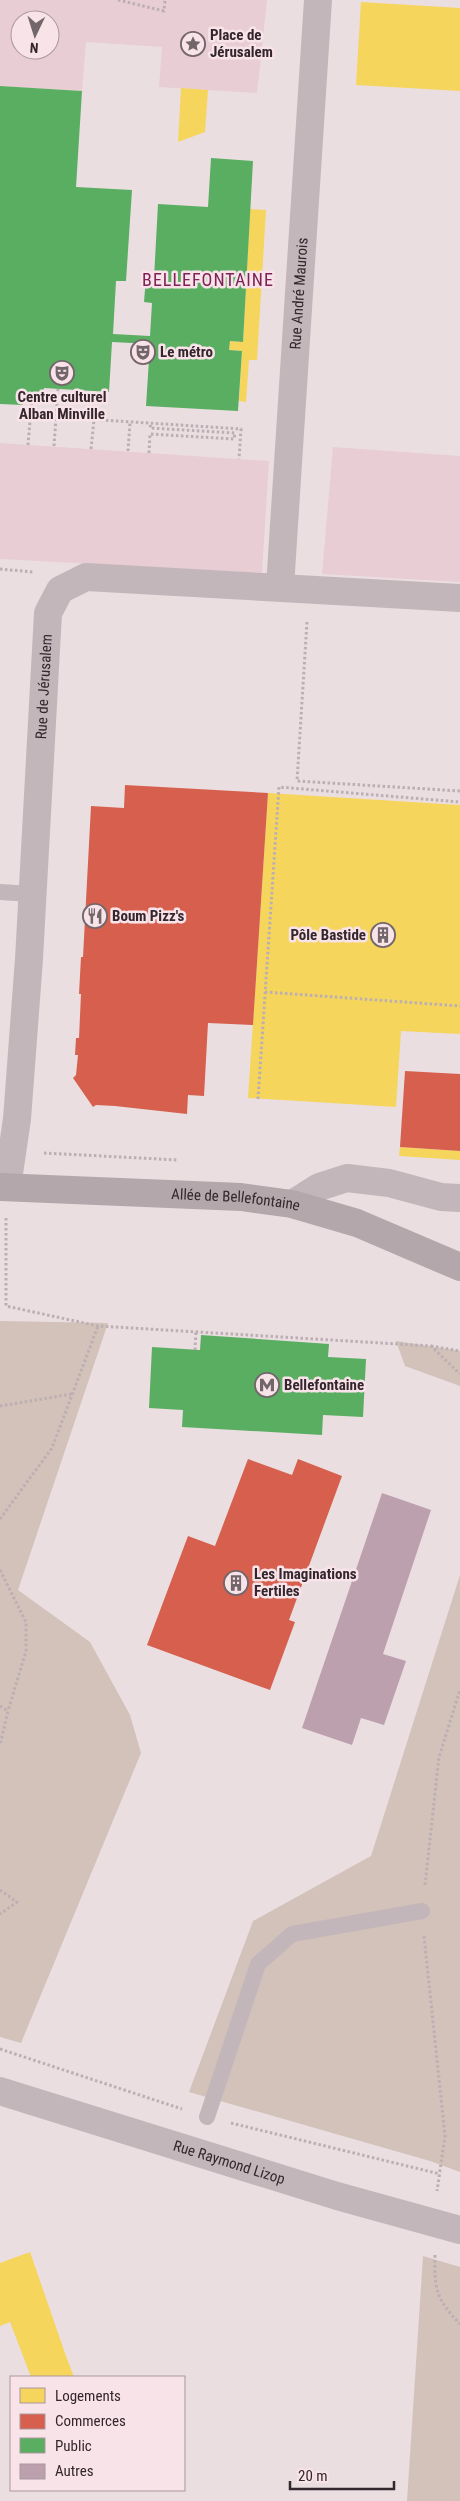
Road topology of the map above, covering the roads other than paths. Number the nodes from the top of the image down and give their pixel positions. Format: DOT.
graph roads {
  1 [pos="318,0"];
  2 [pos="280,587"];
  3 [pos="460,598"];
  4 [pos="0,892"];
  5 [pos="31,894"];
  6 [pos="4,1187"];
  7 [pos="460,1198"];
  8 [pos="292,1204"];
  9 [pos="460,1267"];
  10 [pos="422,1911"];
  11 [pos="0,2091"];
  12 [pos="206,2117"];
  13 [pos="460,2230"];
  1 -- 2 [label="street, Rue André Maurois"];
  2 -- 3 [label="street, Rue de Jérusalem"];
  2 -- 5 [label="street, Rue de Jérusalem"];
  4 -- 5 [label="lane"];
  5 -- 6 [label="street, Rue de Jérusalem"];
  6 -- 8 [label="street, Allée de Bellefontaine"];
  7 -- 8 [label="street"];
  8 -- 9 [label="street, Allée de Bellefontaine"];
  10 -- 12 [label="lane"];
  11 -- 13 [label="street, Rue Raymond Lizop"];
}
